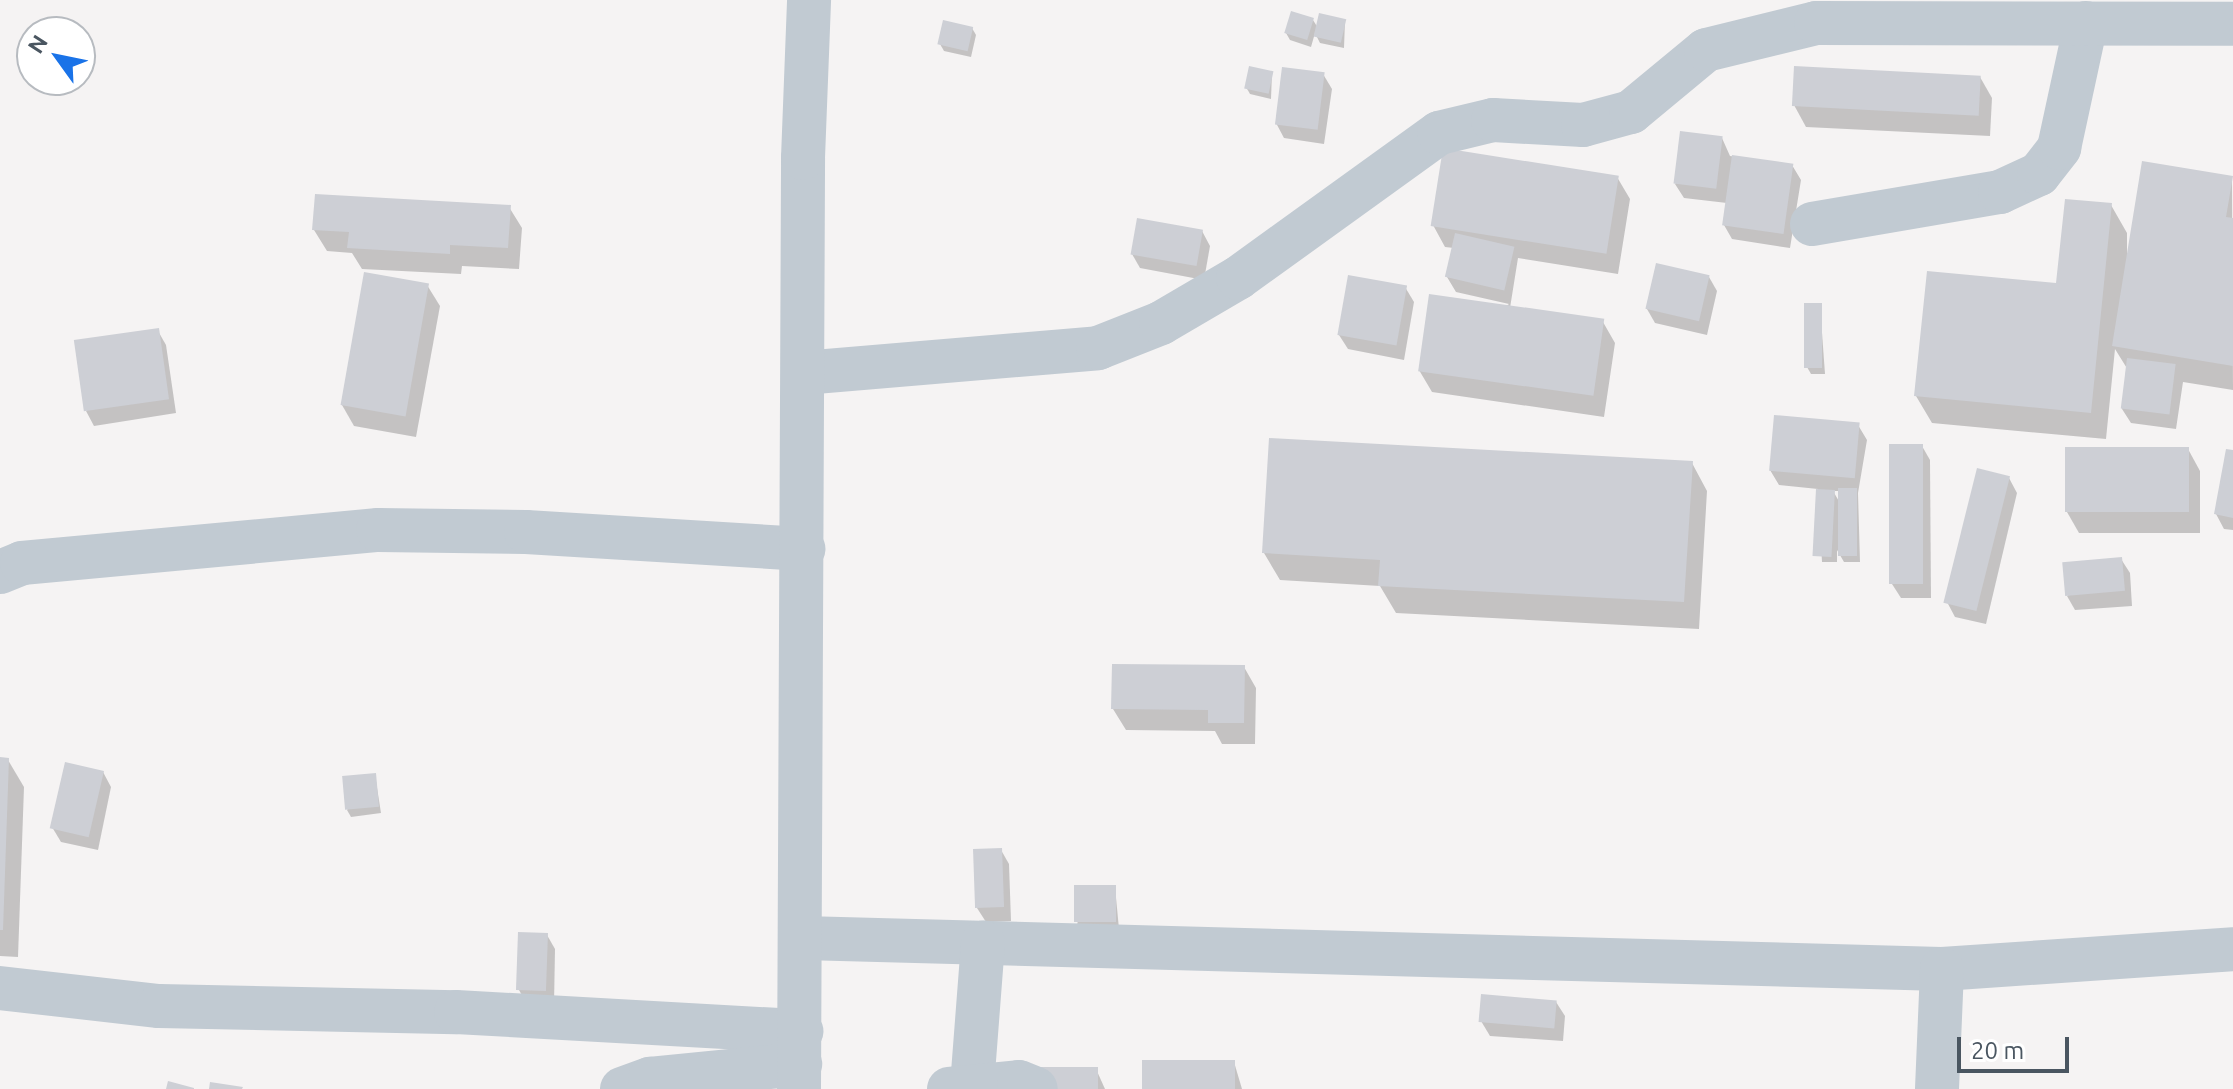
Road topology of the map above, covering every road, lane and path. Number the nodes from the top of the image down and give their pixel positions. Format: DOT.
graph roads {
  1 [pos="809,0"];
  2 [pos="2086,23"];
  3 [pos="2233,24"];
  4 [pos="1812,224"];
  5 [pos="803,373"];
  6 [pos="803,549"];
  7 [pos="0,572"];
  8 [pos="803,938"];
  9 [pos="983,942"];
  10 [pos="2233,949"];
  11 [pos="1942,969"];
  12 [pos="0,988"];
  13 [pos="800,1061"];
  14 [pos="961,1088"];
  15 [pos="622,1089"];
  16 [pos="1036,1089"];
  17 [pos="1937,1089"];
  1 -- 5 [label="street"];
  2 -- 3 [label="street"];
  2 -- 4 [label="street"];
  2 -- 5 [label="street"];
  5 -- 6 [label="street"];
  6 -- 7 [label="street"];
  6 -- 8 [label="street"];
  8 -- 9 [label="street"];
  8 -- 13 [label="street"];
  9 -- 11 [label="street"];
  9 -- 14 [label="street"];
  10 -- 11 [label="street"];
  11 -- 17 [label="street"];
  12 -- 13 [label="street"];
  13 -- 15 [label="street"];
  14 -- 16 [label="street"];
}
